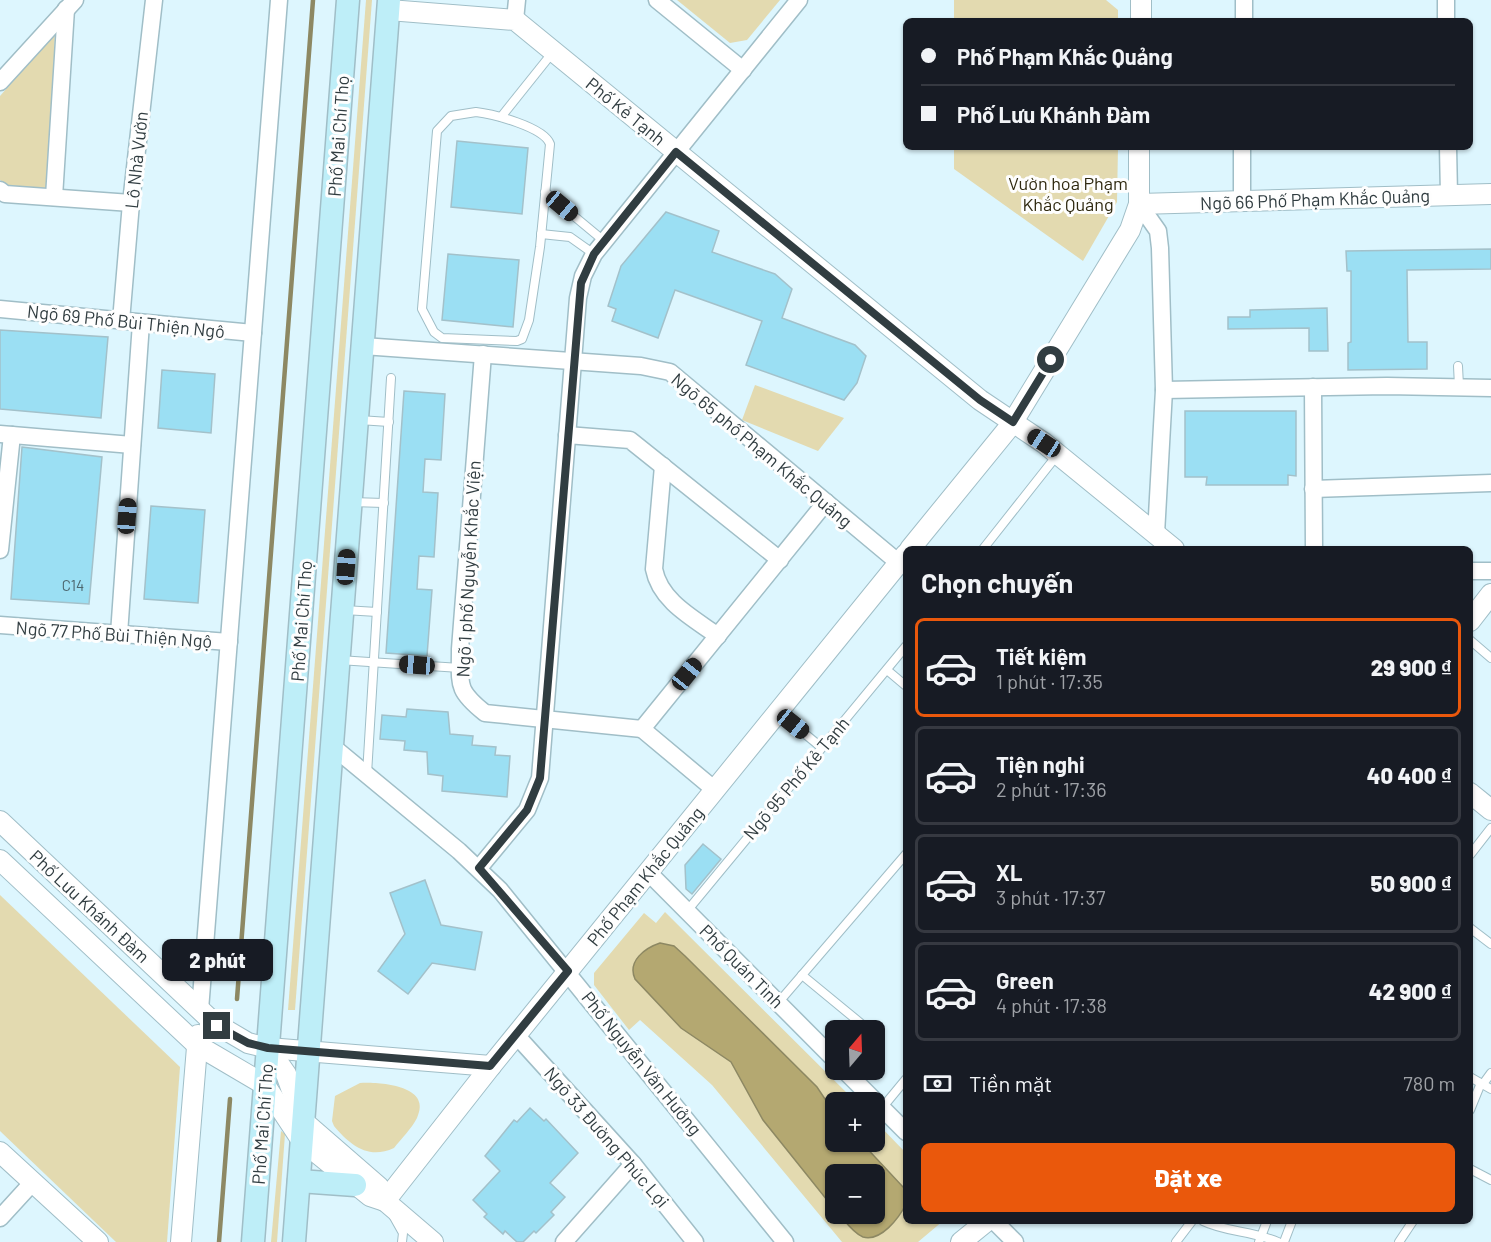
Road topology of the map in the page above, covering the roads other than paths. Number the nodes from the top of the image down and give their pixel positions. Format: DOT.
graph roads {
  1 [pos="154,0"];
  2 [pos="279,0"];
  3 [pos="348,0"];
  4 [pos="517,0"];
  5 [pos="657,0"];
  6 [pos="799,0"];
  7 [pos="1141,0"];
  8 [pos="1244,0"];
  9 [pos="1446,0"];
  10 [pos="70,4"];
  11 [pos="389,5"];
  12 [pos="1141,18"];
  13 [pos="1244,18"];
  14 [pos="1446,18"];
  15 [pos="515,20"];
  16 [pos="553,52"];
  17 [pos="743,70"];
  18 [pos="0,82"];
  19 [pos="501,117"];
  20 [pos="1139,150"];
  21 [pos="1242,150"];
  22 [pos="1448,150"];
  23 [pos="676,152"];
  24 [pos="0,190"];
  25 [pos="545,192"];
  26 [pos="1491,194"];
  27 [pos="1449,195"];
  28 [pos="54,197"];
  29 [pos="1242,201"];
  30 [pos="131,203"];
  31 [pos="1139,204"];
  32 [pos="541,234"];
  33 [pos="599,247"];
  34 [pos="0,309"];
  35 [pos="121,321"];
  36 [pos="141,323"];
  37 [pos="253,333"];
  38 [pos="363,346"];
  39 [pos="483,354"];
  40 [pos="573,361"];
  41 [pos="1458,366"];
  42 [pos="391,378"];
  43 [pos="1459,386"];
  44 [pos="1313,387"];
  45 [pos="1491,388"];
  46 [pos="1164,390"];
  47 [pos="357,420"];
  48 [pos="388,422"];
  49 [pos="1013,422"];
  50 [pos="6,434"];
  51 [pos="567,435"];
  52 [pos="132,445"];
  53 [pos="1058,454"];
  54 [pos="663,466"];
  55 [pos="1491,483"];
  56 [pos="1313,489"];
  57 [pos="351,502"];
  58 [pos="826,502"];
  59 [pos="384,503"];
  60 [pos="1156,534"];
  61 [pos="912,546"];
  62 [pos="984,546"];
  63 [pos="1170,546"];
  64 [pos="1314,546"];
  65 [pos="0,550"];
  66 [pos="903,554"];
  67 [pos="903,557"];
  68 [pos="780,560"];
  69 [pos="1473,571"];
  70 [pos="1491,571"];
  71 [pos="1491,594"];
  72 [pos="342,610"];
  73 [pos="377,612"];
  74 [pos="1473,617"];
  75 [pos="0,625"];
  76 [pos="119,634"];
  77 [pos="718,636"];
  78 [pos="229,642"];
  79 [pos="1473,643"];
  80 [pos="903,650"];
  81 [pos="1491,658"];
  82 [pos="339,660"];
  83 [pos="374,662"];
  84 [pos="460,668"];
  85 [pos="887,670"];
  86 [pos="903,683"];
  87 [pos="778,712"];
  88 [pos="544,718"];
  89 [pos="642,729"];
  90 [pos="332,746"];
  91 [pos="821,747"];
  92 [pos="367,774"];
  93 [pos="715,790"];
  94 [pos="1473,795"];
  95 [pos="1491,810"];
  96 [pos="0,821"];
  97 [pos="1491,828"];
  98 [pos="1473,851"];
  99 [pos="903,857"];
  100 [pos="0,860"];
  101 [pos="479,868"];
  102 [pos="648,872"];
  103 [pos="687,911"];
  104 [pos="1473,930"];
  105 [pos="1491,944"];
  106 [pos="568,971"];
  107 [pos="802,975"];
  108 [pos="778,1003"];
  109 [pos="200,1010"];
  110 [pos="857,1020"];
  111 [pos="516,1035"];
  112 [pos="197,1045"];
  113 [pos="268,1048"];
  114 [pos="825,1050"];
  115 [pos="309,1051"];
  116 [pos="490,1066"];
  117 [pos="1491,1072"];
  118 [pos="286,1074"];
  119 [pos="854,1080"];
  120 [pos="903,1083"];
  121 [pos="265,1085"];
  122 [pos="1485,1085"];
  123 [pos="866,1092"];
  124 [pos="885,1104"];
  125 [pos="1473,1105"];
  126 [pos="885,1111"];
  127 [pos="903,1129"];
  128 [pos="303,1131"];
  129 [pos="0,1152"];
  130 [pos="633,1164"];
  131 [pos="1473,1171"];
  132 [pos="1491,1180"];
  133 [pos="299,1181"];
  134 [pos="33,1182"];
  135 [pos="356,1185"];
  136 [pos="386,1201"];
  137 [pos="0,1218"];
  138 [pos="983,1224"];
  139 [pos="997,1224"];
  140 [pos="1190,1224"];
  141 [pos="1212,1224"];
  142 [pos="1266,1224"];
  143 [pos="1291,1224"];
  144 [pos="1411,1224"];
  145 [pos="1260,1239"];
  146 [pos="98,1242"];
  147 [pos="182,1242"];
  148 [pos="253,1242"];
  149 [pos="294,1242"];
  150 [pos="402,1242"];
  151 [pos="433,1242"];
  152 [pos="564,1242"];
  153 [pos="695,1242"];
  154 [pos="785,1242"];
  155 [pos="961,1242"];
  156 [pos="1015,1242"];
  157 [pos="1176,1242"];
  158 [pos="1278,1242"];
  159 [pos="1284,1242"];
  160 [pos="1399,1242"];
  1 -- 30 [label="street, Lô Nhà Vườn"];
  2 -- 37 [label="street"];
  3 -- 113 [label="main road, Phố Mai Chí Thọ"];
  4 -- 15 [label="street"];
  5 -- 17 [label="street"];
  6 -- 17 [label="street"];
  7 -- 12 [label="street"];
  8 -- 13 [label="street"];
  9 -- 14 [label="street"];
  10 -- 18 [label="street"];
  10 -- 28 [label="street"];
  11 -- 15 [label="street"];
  11 -- 38 [label="main road"];
  15 -- 16 [label="street, Phố Kẻ Tạnh"];
  16 -- 19 [label="lane"];
  16 -- 23 [label="street, Phố Kẻ Tạnh"];
  17 -- 23 [label="street"];
  19 -- 25 [label="lane"];
  19 -- 32 [label="lane"];
  20 -- 31 [label="street, Phố Phạm Khắc Quảng"];
  21 -- 29 [label="street"];
  22 -- 27 [label="street"];
  23 -- 33 [label="street"];
  23 -- 49 [label="street, Phố Kẻ Tạnh"];
  24 -- 28 [label="street"];
  25 -- 32 [label="lane"];
  25 -- 33 [label="lane"];
  26 -- 27 [label="street, Ngõ 66 Phố Phạm Khắc Quảng"];
  27 -- 29 [label="street, Ngõ 66 Phố Phạm Khắc Quảng"];
  28 -- 30 [label="street"];
  29 -- 31 [label="street, Ngõ 66 Phố Phạm Khắc Quảng"];
  30 -- 35 [label="street, Lô Nhà Vườn"];
  31 -- 46 [label="street"];
  31 -- 49 [label="street, Phố Phạm Khắc Quảng"];
  32 -- 33 [label="lane"];
  33 -- 40 [label="street"];
  34 -- 35 [label="street, Ngõ 69 Phố Bùi Thiện Ngô"];
  35 -- 36 [label="street, Ngõ 69 Phố Bùi Thiện Ngô"];
  36 -- 37 [label="street, Ngõ 69 Phố Bùi Thiện Ngô"];
  36 -- 52 [label="street"];
  37 -- 78 [label="street"];
  38 -- 39 [label="street, Ngõ 65 phố Phạm Khắc Quảng"];
  38 -- 47 [label="main road"];
  39 -- 40 [label="street, Ngõ 65 phố Phạm Khắc Quảng"];
  39 -- 84 [label="street, Ngõ 1 phố Nguyễn Khắc Viện"];
  40 -- 51 [label="street"];
  40 -- 58 [label="street, Ngõ 65 phố Phạm Khắc Quảng"];
  41 -- 43 [label="lane"];
  42 -- 48 [label="lane"];
  43 -- 44 [label="street"];
  43 -- 45 [label="street"];
  44 -- 46 [label="street"];
  44 -- 56 [label="street"];
  46 -- 60 [label="street"];
  47 -- 48 [label="lane"];
  47 -- 57 [label="main road"];
  48 -- 59 [label="lane"];
  49 -- 53 [label="street, Phố Kẻ Tạnh"];
  49 -- 61 [label="street, Phố Phạm Khắc Quảng"];
  50 -- 52 [label="street"];
  50 -- 65 [label="street"];
  51 -- 54 [label="street"];
  51 -- 88 [label="street"];
  52 -- 76 [label="street"];
  53 -- 60 [label="street, Phố Kẻ Tạnh"];
  53 -- 62 [label="lane"];
  54 -- 68 [label="street"];
  54 -- 77 [label="street"];
  55 -- 56 [label="street"];
  56 -- 64 [label="street"];
  57 -- 59 [label="lane"];
  57 -- 72 [label="main road"];
  58 -- 66 [label="street, Ngõ 65 phố Phạm Khắc Quảng"];
  58 -- 68 [label="street"];
  59 -- 73 [label="lane"];
  60 -- 63 [label="street, Phố Kẻ Tạnh"];
  67 -- 87 [label="street, Phố Phạm Khắc Quảng"];
  68 -- 77 [label="street"];
  69 -- 70 [label="street"];
  71 -- 74 [label="street"];
  72 -- 73 [label="lane"];
  72 -- 82 [label="main road"];
  73 -- 83 [label="lane"];
  75 -- 76 [label="street, Ngõ 77 Phố Bùi Thiện Ngộ"];
  76 -- 78 [label="street, Ngõ 77 Phố Bùi Thiện Ngộ"];
  77 -- 89 [label="street"];
  78 -- 109 [label="street"];
  79 -- 81 [label="lane"];
  80 -- 85 [label="lane, Ngõ 95 Phố Kẻ Tạnh"];
  82 -- 83 [label="lane"];
  82 -- 90 [label="main road"];
  83 -- 84 [label="lane"];
  83 -- 92 [label="lane"];
  84 -- 88 [label="street, Ngõ 1 phố Nguyễn Khắc Viện"];
  85 -- 86 [label="lane"];
  85 -- 91 [label="lane, Ngõ 95 Phố Kẻ Tạnh"];
  87 -- 91 [label="lane"];
  87 -- 93 [label="street, Phố Phạm Khắc Quảng"];
  88 -- 89 [label="street, Ngõ 1 phố Nguyễn Khắc Viện"];
  88 -- 101 [label="street"];
  89 -- 93 [label="street"];
  90 -- 92 [label="street, Phố Nguyễn Văn Hưởng"];
  90 -- 115 [label="main road"];
  91 -- 103 [label="lane, Ngõ 95 Phố Kẻ Tạnh"];
  92 -- 101 [label="street, Phố Nguyễn Văn Hưởng"];
  93 -- 102 [label="street, Phố Phạm Khắc Quảng"];
  94 -- 95 [label="street"];
  96 -- 109 [label="street, Phố Lưu Khánh Đàm"];
  97 -- 98 [label="lane"];
  99 -- 107 [label="lane"];
  100 -- 112 [label="street, Phố Lưu Khánh Đàm"];
  101 -- 106 [label="street, Phố Nguyễn Văn Hưởng"];
  102 -- 103 [label="street, Phố Quán Tình"];
  102 -- 106 [label="street, Phố Phạm Khắc Quảng"];
  103 -- 108 [label="street, Phố Quán Tình"];
  104 -- 105 [label="lane"];
  106 -- 111 [label="street, Phố Phạm Khắc Quảng"];
  106 -- 154 [label="street, Phố Nguyễn Văn Hưởng"];
  107 -- 108 [label="lane"];
  107 -- 110 [label="lane"];
  108 -- 114 [label="street, Phố Quán Tình"];
  109 -- 112 [label="street"];
  109 -- 113 [label="street, Phố Lưu Khánh Đàm"];
  111 -- 116 [label="street, Phố Phạm Khắc Quảng"];
  111 -- 130 [label="street, Ngõ 33 Đường Phúc Lợi"];
  112 -- 121 [label="street, Phố Lưu Khánh Đàm"];
  112 -- 147 [label="street"];
  113 -- 115 [label="street, Phố Lưu Khánh Đàm"];
  113 -- 118 [label="street"];
  113 -- 121 [label="main road, Phố Mai Chí Thọ"];
  115 -- 116 [label="street, Phố Lưu Khánh Đàm"];
  115 -- 118 [label="street"];
  115 -- 128 [label="main road"];
  116 -- 136 [label="street, Phố Phạm Khắc Quảng"];
  117 -- 122 [label="lane"];
  118 -- 121 [label="street"];
  118 -- 128 [label="street"];
  119 -- 123 [label="street"];
  120 -- 124 [label="lane"];
  121 -- 128 [label="street"];
  121 -- 148 [label="main road, Phố Mai Chí Thọ"];
  122 -- 125 [label="lane"];
  126 -- 127 [label="street"];
  128 -- 133 [label="main road"];
  128 -- 135 [label="street"];
  128 -- 136 [label="street"];
  129 -- 134 [label="street"];
  130 -- 152 [label="street"];
  130 -- 153 [label="street, Ngõ 33 Đường Phúc Lợi"];
  131 -- 132 [label="lane"];
  133 -- 135 [label="main road"];
  133 -- 149 [label="main road"];
  134 -- 137 [label="street"];
  134 -- 146 [label="street"];
  135 -- 136 [label="street"];
  136 -- 150 [label="lane"];
  136 -- 151 [label="street"];
  138 -- 155 [label="street"];
  139 -- 156 [label="street"];
  140 -- 157 [label="lane"];
  141 -- 145 [label="lane"];
  142 -- 145 [label="lane"];
  143 -- 159 [label="lane"];
  144 -- 160 [label="lane"];
  145 -- 158 [label="lane"];
}
